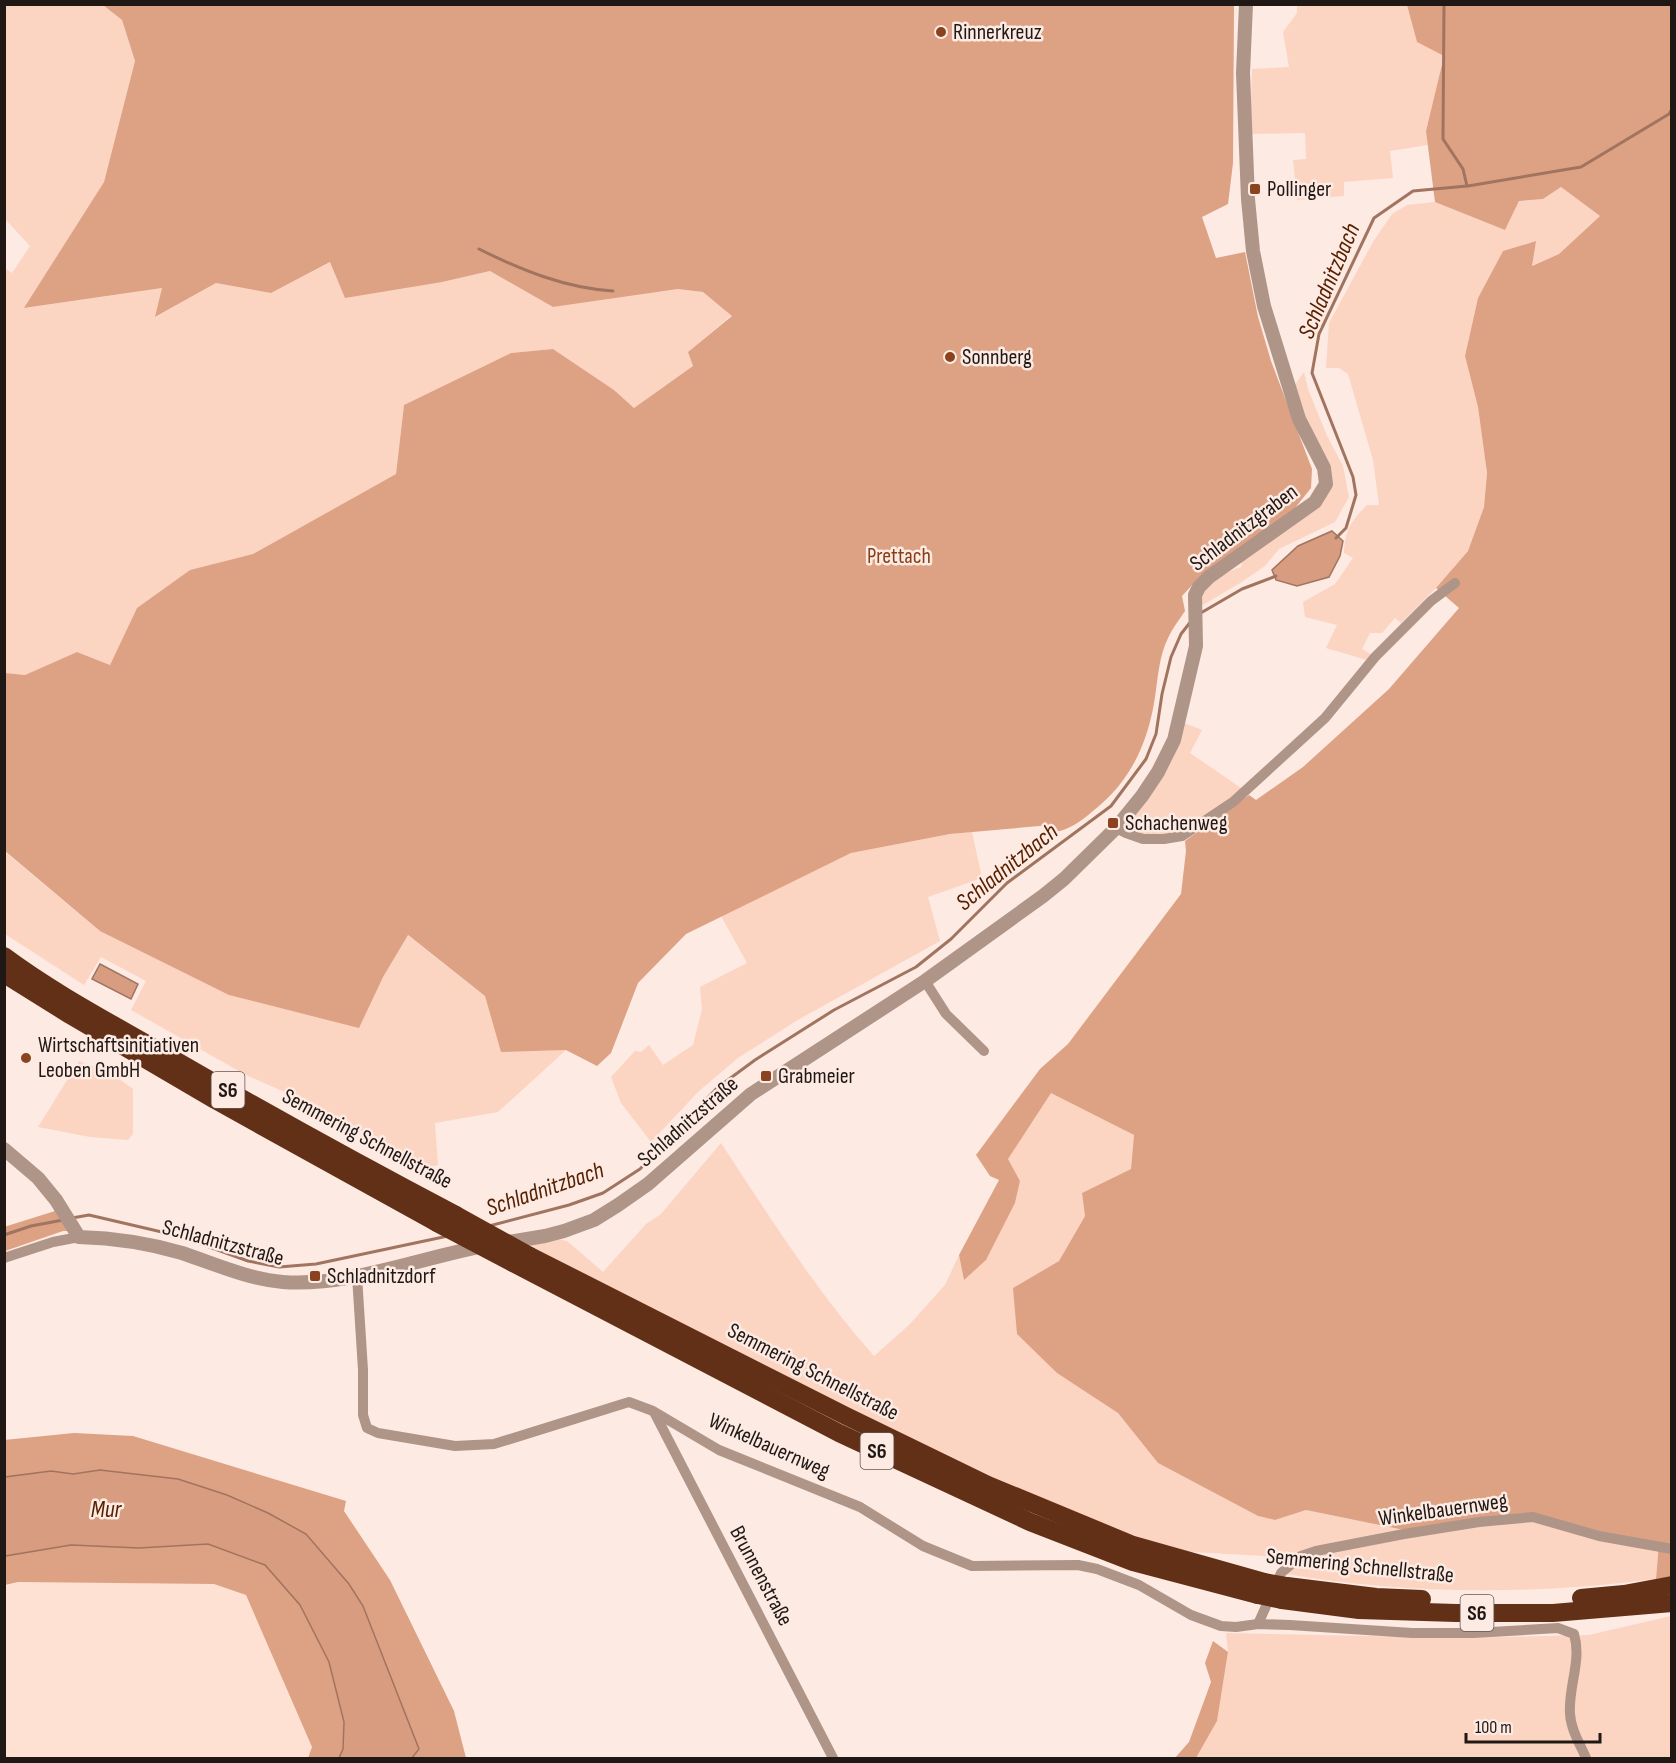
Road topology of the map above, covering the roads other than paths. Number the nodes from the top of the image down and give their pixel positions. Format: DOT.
graph roads {
  1 [pos="1246,4"];
  2 [pos="1455,583"];
  3 [pos="1116,828"];
  4 [pos="4,956"];
  5 [pos="4,974"];
  6 [pos="925,981"];
  7 [pos="984,1052"];
  8 [pos="4,1149"];
  9 [pos="77,1233"];
  10 [pos="4,1258"];
  11 [pos="357,1276"];
  12 [pos="653,1411"];
  13 [pos="1671,1549"];
  14 [pos="1671,1586"];
  15 [pos="1261,1589"];
  16 [pos="1285,1593"];
  17 [pos="1671,1603"];
  18 [pos="1258,1624"];
  19 [pos="833,1758"];
  20 [pos="1586,1758"];
  1 -- 3 [label="street, Schladnitzgraben"];
  2 -- 3 [label="street"];
  3 -- 6 [label="street, Schladnitzstraße"];
  4 -- 15 [label="highway, Semmering Schnellstraße / S6, bridge"];
  5 -- 15 [label="highway, Semmering Schnellstraße / S6, bridge"];
  6 -- 7 [label="street"];
  6 -- 11 [label="street, Schladnitzstraße"];
  8 -- 9 [label="street"];
  9 -- 10 [label="street, Schladnitzstraße"];
  9 -- 11 [label="street, Schladnitzstraße"];
  11 -- 12 [label="street, Winkelbauernweg"];
  12 -- 18 [label="street, Winkelbauernweg"];
  12 -- 19 [label="street, Brunnenstraße"];
  13 -- 18 [label="street, Winkelbauernweg"];
  14 -- 16 [label="highway, Semmering Schnellstraße / S6"];
  15 -- 16 [label="highway, Semmering Schnellstraße / S6, bridge"];
  16 -- 17 [label="highway, Semmering Schnellstraße / S6"];
  18 -- 20 [label="street, Winkelbauernweg"];
}
